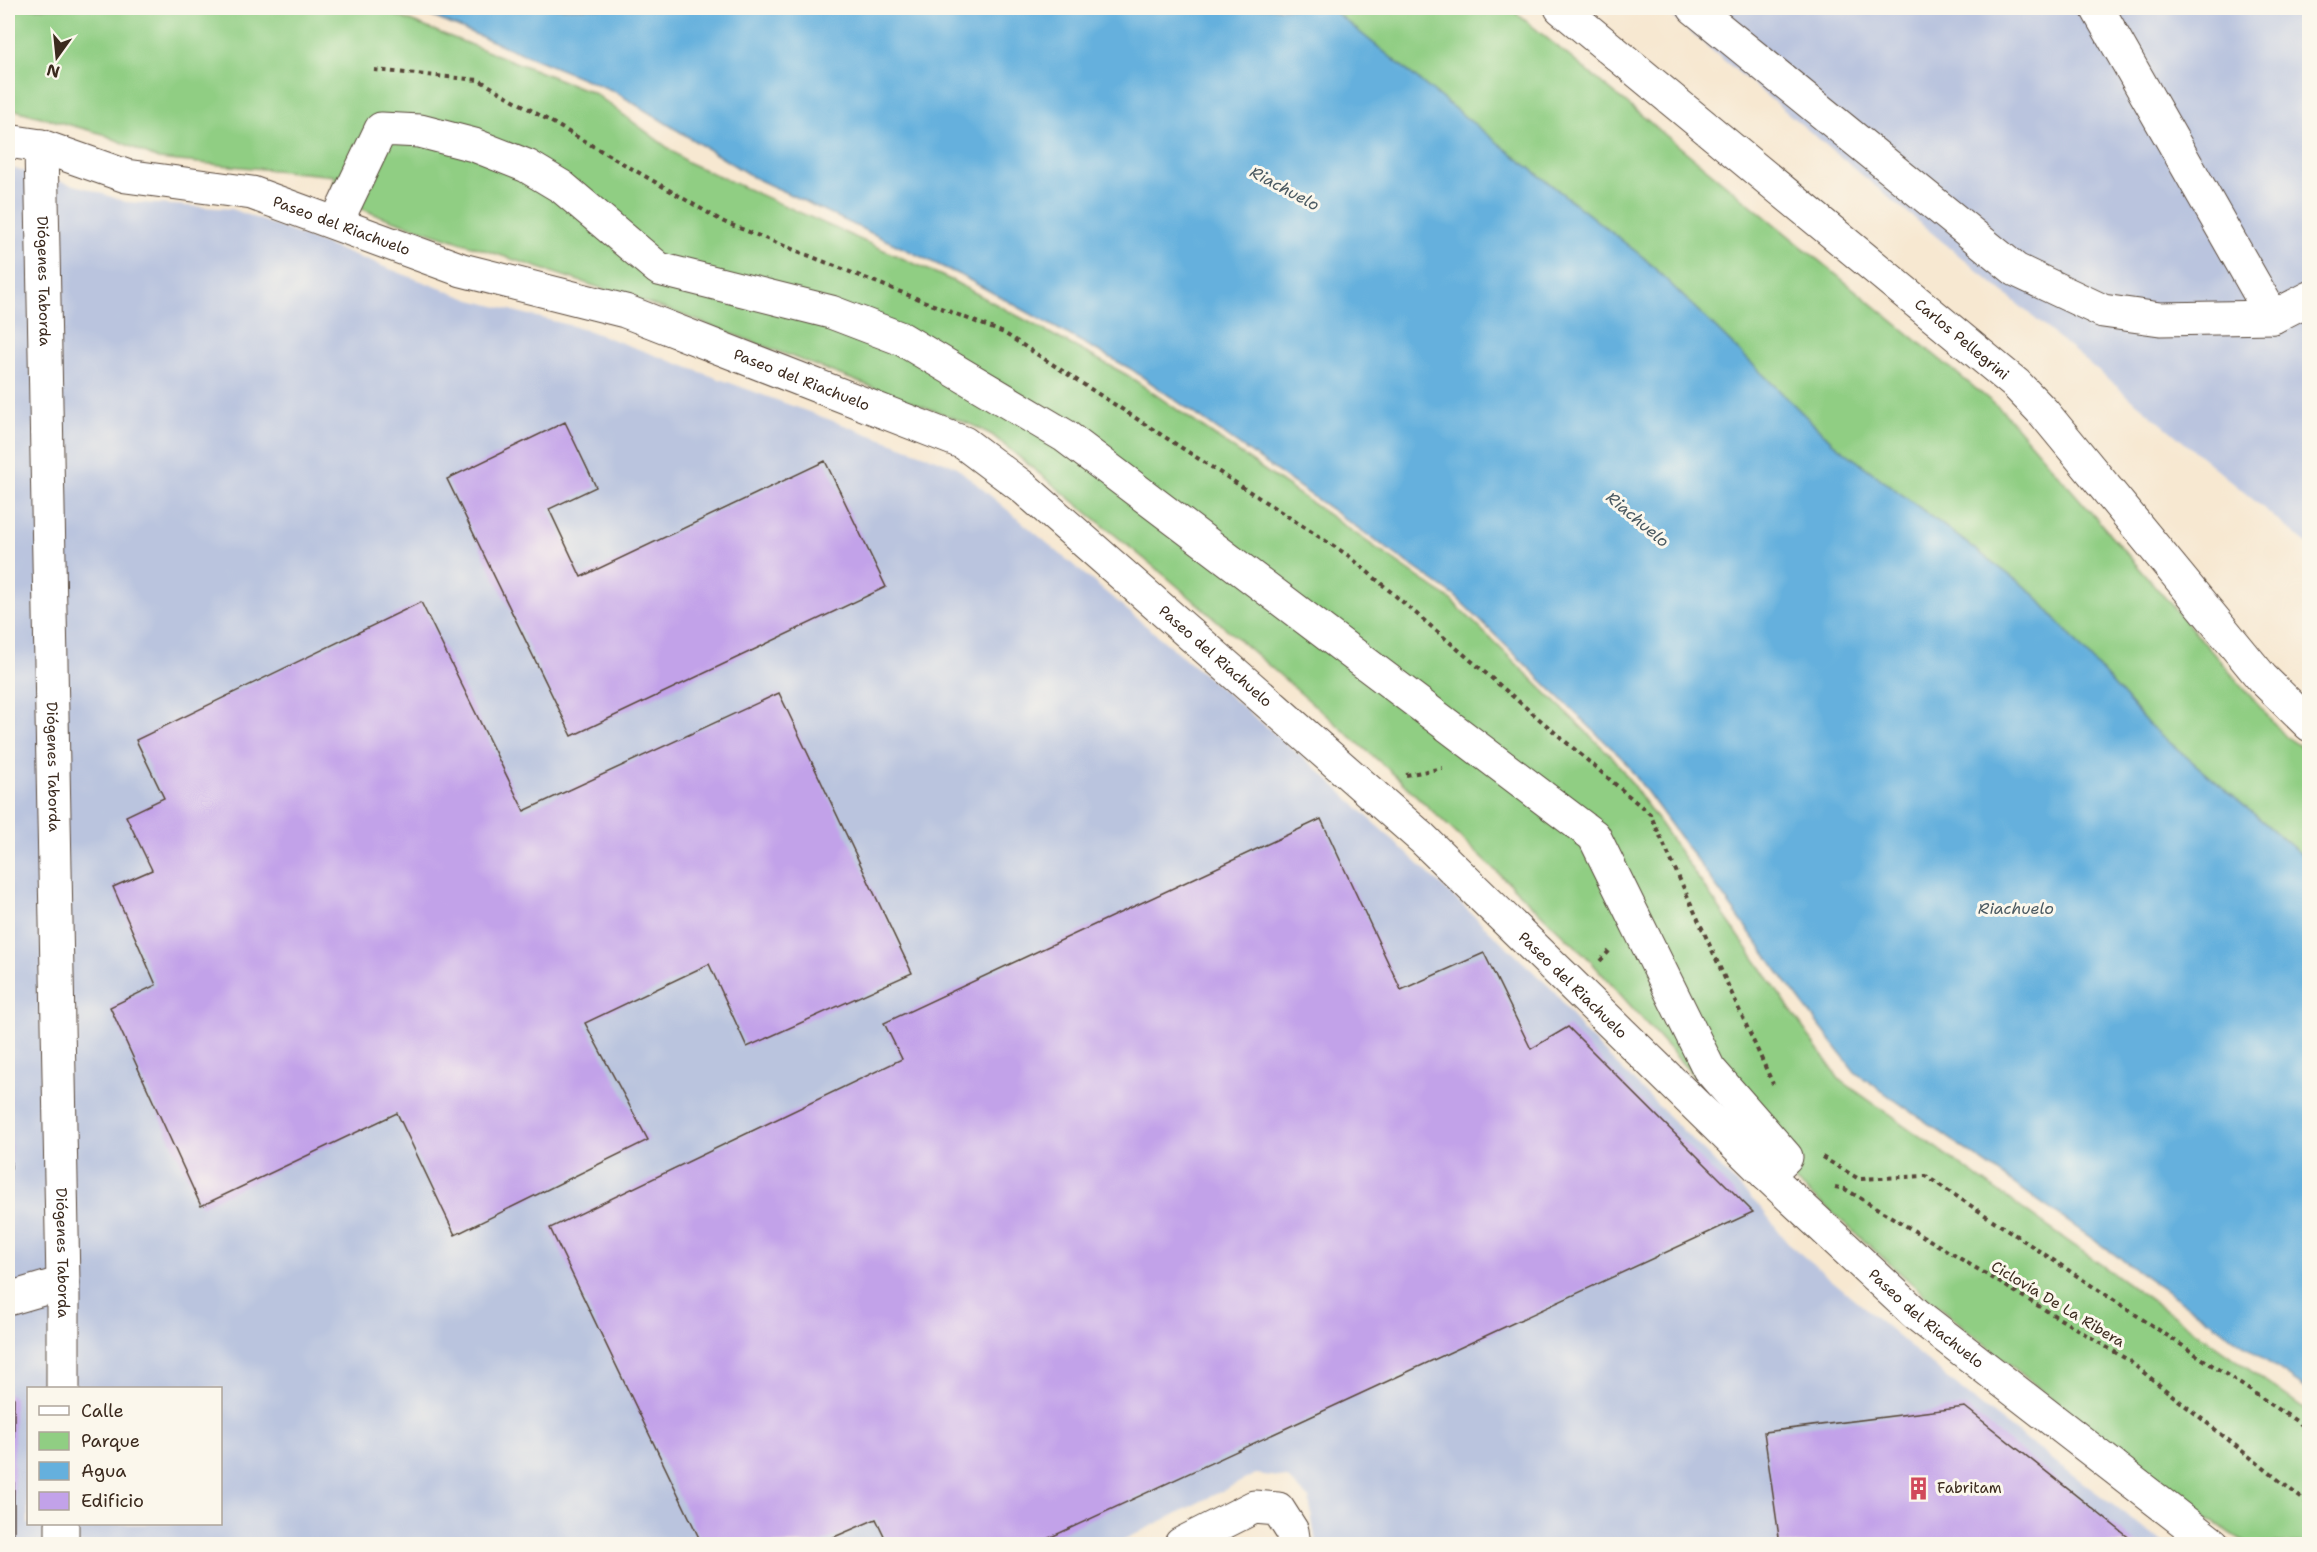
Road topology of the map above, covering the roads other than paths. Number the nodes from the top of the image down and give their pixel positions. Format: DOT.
graph roads {
  1 [pos="1561,8"];
  2 [pos="1694,8"];
  3 [pos="2097,8"];
  4 [pos="8,141"];
  5 [pos="41,146"];
  6 [pos="336,223"];
  7 [pos="659,269"];
  8 [pos="2310,298"];
  9 [pos="638,316"];
  10 [pos="2272,317"];
  11 [pos="2310,725"];
  12 [pos="1767,1175"];
  13 [pos="63,1283"];
  14 [pos="8,1299"];
  15 [pos="63,1387"];
  16 [pos="62,1525"];
  17 [pos="62,1545"];
  18 [pos="1182,1545"];
  19 [pos="1294,1545"];
  20 [pos="2213,1545"];
  1 -- 11 [label="street, Carlos Pellegrini"];
  2 -- 10 [label="street"];
  3 -- 10 [label="street"];
  4 -- 5 [label="street, Paseo del Riachuelo"];
  5 -- 6 [label="street, Paseo del Riachuelo"];
  5 -- 13 [label="street, Diógenes Taborda"];
  6 -- 7 [label="street"];
  6 -- 9 [label="street, Paseo del Riachuelo"];
  7 -- 9 [label="street"];
  7 -- 12 [label="street"];
  8 -- 10 [label="street"];
  9 -- 12 [label="street, Paseo del Riachuelo"];
  12 -- 20 [label="street, Paseo del Riachuelo"];
  13 -- 14 [label="street"];
  13 -- 15 [label="street, Diógenes Taborda"];
  16 -- 17 [label="street"];
  18 -- 19 [label="street"];
}
